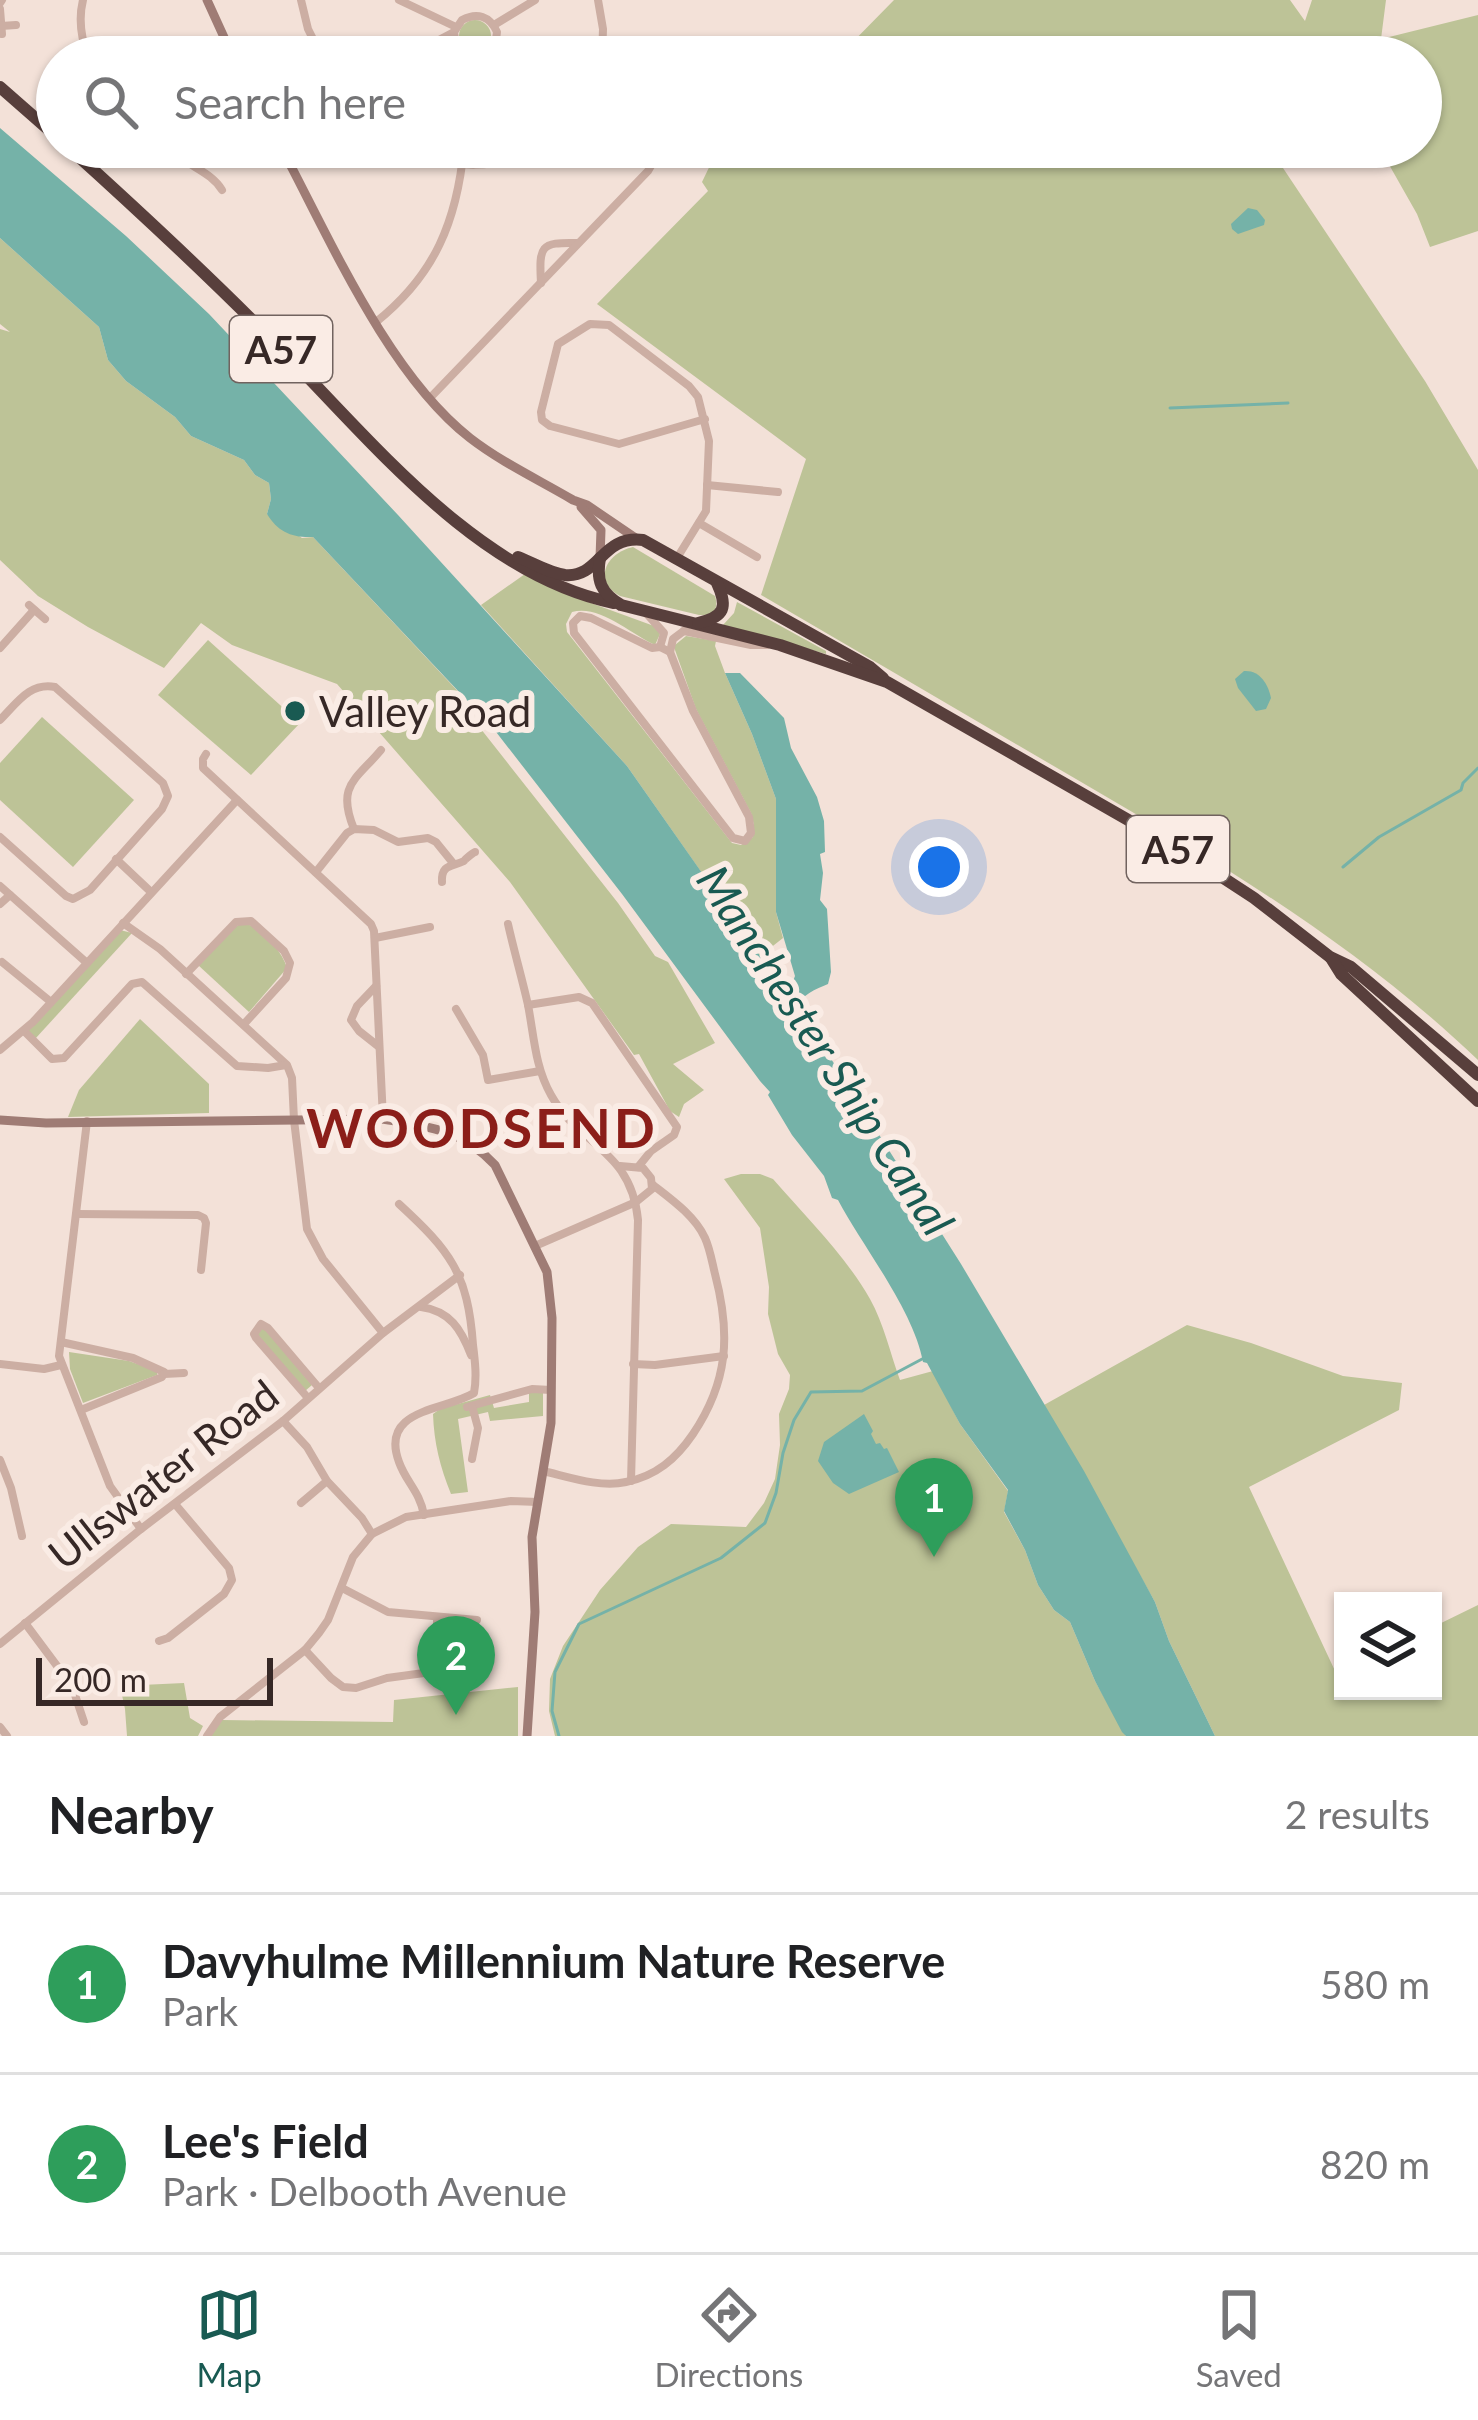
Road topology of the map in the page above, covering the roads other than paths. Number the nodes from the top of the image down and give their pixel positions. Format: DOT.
graph roads {
  1 [pos="83,0"];
  2 [pos="207,0"];
  3 [pos="301,0"];
  4 [pos="400,0"];
  5 [pos="479,0"];
  6 [pos="535,0"];
  7 [pos="598,0"];
  8 [pos="1,4"];
  9 [pos="478,15"];
  10 [pos="16,25"];
  11 [pos="494,25"];
  12 [pos="455,29"];
  13 [pos="2,30"];
  14 [pos="82,36"];
  15 [pos="223,36"];
  16 [pos="312,36"];
  17 [pos="443,36"];
  18 [pos="455,36"];
  19 [pos="496,36"];
  20 [pos="602,36"];
  21 [pos="0,87"];
  22 [pos="36,119"];
  23 [pos="91,168"];
  24 [pos="198,168"];
  25 [pos="296,168"];
  26 [pos="462,168"];
  27 [pos="650,168"];
  28 [pos="221,183"];
  29 [pos="579,243"];
  30 [pos="541,283"];
  31 [pos="376,322"];
  32 [pos="430,398"];
  33 [pos="705,419"];
  34 [pos="707,485"];
  35 [pos="778,492"];
  36 [pos="573,500"];
  37 [pos="699,523"];
  38 [pos="637,538"];
  39 [pos="495,548"];
  40 [pos="758,557"];
  41 [pos="600,558"];
  42 [pos="677,559"];
  43 [pos="716,582"];
  44 [pos="621,604"];
  45 [pos="641,610"];
  46 [pos="45,619"];
  47 [pos="697,623"];
  48 [pos="684,631"];
  49 [pos="780,645"];
  50 [pos="0,648"];
  51 [pos="665,649"];
  52 [pos="886,682"];
  53 [pos="0,720"];
  54 [pos="381,750"];
  55 [pos="206,754"];
  56 [pos="237,800"];
  57 [pos="354,829"];
  58 [pos="0,837"];
  59 [pos="475,852"];
  60 [pos="116,859"];
  61 [pos="453,862"];
  62 [pos="316,872"];
  63 [pos="442,882"];
  64 [pos="0,886"];
  65 [pos="151,892"];
  66 [pos="10,895"];
  67 [pos="0,904"];
  68 [pos="123,923"];
  69 [pos="508,924"];
  70 [pos="430,927"];
  71 [pos="375,938"];
  72 [pos="1330,957"];
  73 [pos="2,962"];
  74 [pos="87,962"];
  75 [pos="186,974"];
  76 [pos="377,985"];
  77 [pos="51,1003"];
  78 [pos="528,1005"];
  79 [pos="456,1009"];
  80 [pos="244,1024"];
  81 [pos="23,1031"];
  82 [pos="379,1047"];
  83 [pos="0,1050"];
  84 [pos="287,1065"];
  85 [pos="540,1071"];
  86 [pos="1478,1075"];
  87 [pos="1478,1101"];
  88 [pos="383,1119"];
  89 [pos="0,1120"];
  90 [pos="294,1120"];
  91 [pos="87,1121"];
  92 [pos="619,1166"];
  93 [pos="638,1166"];
  94 [pos="653,1185"];
  95 [pos="636,1202"];
  96 [pos="399,1204"];
  97 [pos="77,1214"];
  98 [pos="535,1246"];
  99 [pos="202,1270"];
  100 [pos="460,1275"];
  101 [pos="420,1306"];
  102 [pos="383,1333"];
  103 [pos="61,1342"];
  104 [pos="724,1356"];
  105 [pos="475,1364"];
  106 [pos="633,1364"];
  107 [pos="62,1365"];
  108 [pos="0,1366"];
  109 [pos="164,1373"];
  110 [pos="184,1373"];
  111 [pos="319,1388"];
  112 [pos="551,1390"];
  113 [pos="308,1398"];
  114 [pos="80,1411"];
  115 [pos="283,1420"];
  116 [pos="0,1460"];
  117 [pos="472,1460"];
  118 [pos="543,1472"];
  119 [pos="326,1481"];
  120 [pos="631,1481"];
  121 [pos="538,1502"];
  122 [pos="301,1503"];
  123 [pos="175,1504"];
  124 [pos="424,1515"];
  125 [pos="141,1529"];
  126 [pos="372,1534"];
  127 [pos="22,1536"];
  128 [pos="342,1588"];
  129 [pos="437,1618"];
  130 [pos="477,1620"];
  131 [pos="25,1623"];
  132 [pos="159,1641"];
  133 [pos="0,1644"];
  134 [pos="304,1650"];
  135 [pos="84,1722"];
  136 [pos="0,1727"];
  137 [pos="528,1733"];
  138 [pos="7,1736"];
  139 [pos="207,1736"];
  1 -- 14 [label="street"];
  2 -- 15 [label="street"];
  3 -- 16 [label="street"];
  4 -- 12 [label="street"];
  5 -- 9 [label="street"];
  6 -- 11 [label="street"];
  7 -- 20 [label="street"];
  8 -- 13 [label="street"];
  9 -- 11 [label="street"];
  9 -- 12 [label="street"];
  10 -- 13 [label="street"];
  11 -- 19 [label="street"];
  12 -- 17 [label="street"];
  12 -- 18 [label="street"];
  21 -- 22 [label="highway"];
  23 -- 39 [label="highway, A57"];
  24 -- 28 [label="street"];
  25 -- 31 [label="street"];
  26 -- 31 [label="street"];
  27 -- 29 [label="street"];
  29 -- 30 [label="street"];
  29 -- 30 [label="street"];
  30 -- 32 [label="street"];
  31 -- 32 [label="street"];
  32 -- 36 [label="street"];
  33 -- 33 [label="street"];
  33 -- 34 [label="street"];
  34 -- 35 [label="street"];
  34 -- 37 [label="street"];
  36 -- 38 [label="street"];
  36 -- 41 [label="street"];
  37 -- 40 [label="street"];
  37 -- 42 [label="street"];
  38 -- 41 [label="highway, A57"];
  38 -- 42 [label="highway, A57"];
  39 -- 41 [label="highway, A57"];
  39 -- 44 [label="highway, A57"];
  41 -- 44 [label="highway"];
  42 -- 43 [label="highway, A57"];
  43 -- 47 [label="highway"];
  43 -- 52 [label="highway, A57"];
  44 -- 45 [label="highway, A57"];
  45 -- 47 [label="highway, A57"];
  45 -- 51 [label="street"];
  46 -- 50 [label="street"];
  47 -- 48 [label="street"];
  47 -- 49 [label="highway, A57"];
  48 -- 49 [label="street"];
  48 -- 51 [label="street"];
  49 -- 52 [label="highway, A57"];
  51 -- 51 [label="street"];
  52 -- 72 [label="highway, A57"];
  53 -- 60 [label="street"];
  54 -- 57 [label="street"];
  55 -- 56 [label="street"];
  56 -- 62 [label="street"];
  56 -- 65 [label="street"];
  57 -- 61 [label="street"];
  57 -- 62 [label="street"];
  58 -- 60 [label="street"];
  59 -- 61 [label="street"];
  60 -- 65 [label="street"];
  61 -- 63 [label="street"];
  62 -- 71 [label="street"];
  64 -- 66 [label="street"];
  65 -- 68 [label="street"];
  66 -- 67 [label="street"];
  66 -- 74 [label="street"];
  68 -- 74 [label="street"];
  68 -- 75 [label="street"];
  69 -- 78 [label="street"];
  70 -- 71 [label="street"];
  71 -- 76 [label="street"];
  72 -- 86 [label="highway, A57"];
  72 -- 87 [label="highway, A57"];
  73 -- 77 [label="street"];
  74 -- 77 [label="street"];
  75 -- 80 [label="street"];
  75 -- 80 [label="street"];
  76 -- 82 [label="street"];
  76 -- 82 [label="street"];
  77 -- 81 [label="street"];
  78 -- 85 [label="street"];
  78 -- 93 [label="street"];
  79 -- 85 [label="street"];
  80 -- 84 [label="street"];
  81 -- 83 [label="street"];
  81 -- 84 [label="street"];
  82 -- 88 [label="street"];
  84 -- 90 [label="street"];
  85 -- 92 [label="street"];
  88 -- 90 [label="street"];
  88 -- 98 [label="street"];
  89 -- 91 [label="street"];
  90 -- 91 [label="street"];
  90 -- 102 [label="street"];
  91 -- 97 [label="street"];
  92 -- 93 [label="street"];
  92 -- 95 [label="street"];
  93 -- 94 [label="street"];
  94 -- 95 [label="street"];
  94 -- 104 [label="street"];
  95 -- 98 [label="street"];
  95 -- 106 [label="street"];
  96 -- 100 [label="street"];
  97 -- 99 [label="street"];
  97 -- 103 [label="street"];
  98 -- 112 [label="street"];
  100 -- 101 [label="street, Ullswater Road"];
  100 -- 105 [label="street"];
  101 -- 102 [label="street, Ullswater Road"];
  101 -- 105 [label="street"];
  102 -- 111 [label="street, Ullswater Road"];
  103 -- 107 [label="street"];
  103 -- 109 [label="street"];
  104 -- 106 [label="street"];
  104 -- 120 [label="street"];
  105 -- 124 [label="street"];
  106 -- 120 [label="street"];
  107 -- 108 [label="street"];
  107 -- 114 [label="street"];
  109 -- 110 [label="street"];
  109 -- 114 [label="street"];
  111 -- 113 [label="street, Ullswater Road"];
  111 -- 113 [label="street, Ullswater Road"];
  112 -- 117 [label="street"];
  112 -- 118 [label="street"];
  113 -- 115 [label="street, Ullswater Road"];
  114 -- 125 [label="street"];
  115 -- 119 [label="street"];
  115 -- 123 [label="street, Ullswater Road"];
  116 -- 127 [label="street"];
  118 -- 120 [label="street"];
  118 -- 121 [label="street"];
  119 -- 122 [label="street"];
  119 -- 126 [label="street"];
  121 -- 124 [label="street"];
  121 -- 137 [label="street"];
  123 -- 125 [label="street, Ullswater Road"];
  123 -- 132 [label="street"];
  124 -- 126 [label="street"];
  125 -- 131 [label="street, Ullswater Road"];
  126 -- 128 [label="street"];
  128 -- 129 [label="street"];
  128 -- 134 [label="street"];
  129 -- 130 [label="street"];
  129 -- 134 [label="street"];
  131 -- 133 [label="street, Ullswater Road"];
  131 -- 135 [label="street"];
  134 -- 139 [label="street"];
  136 -- 138 [label="street"];
}
